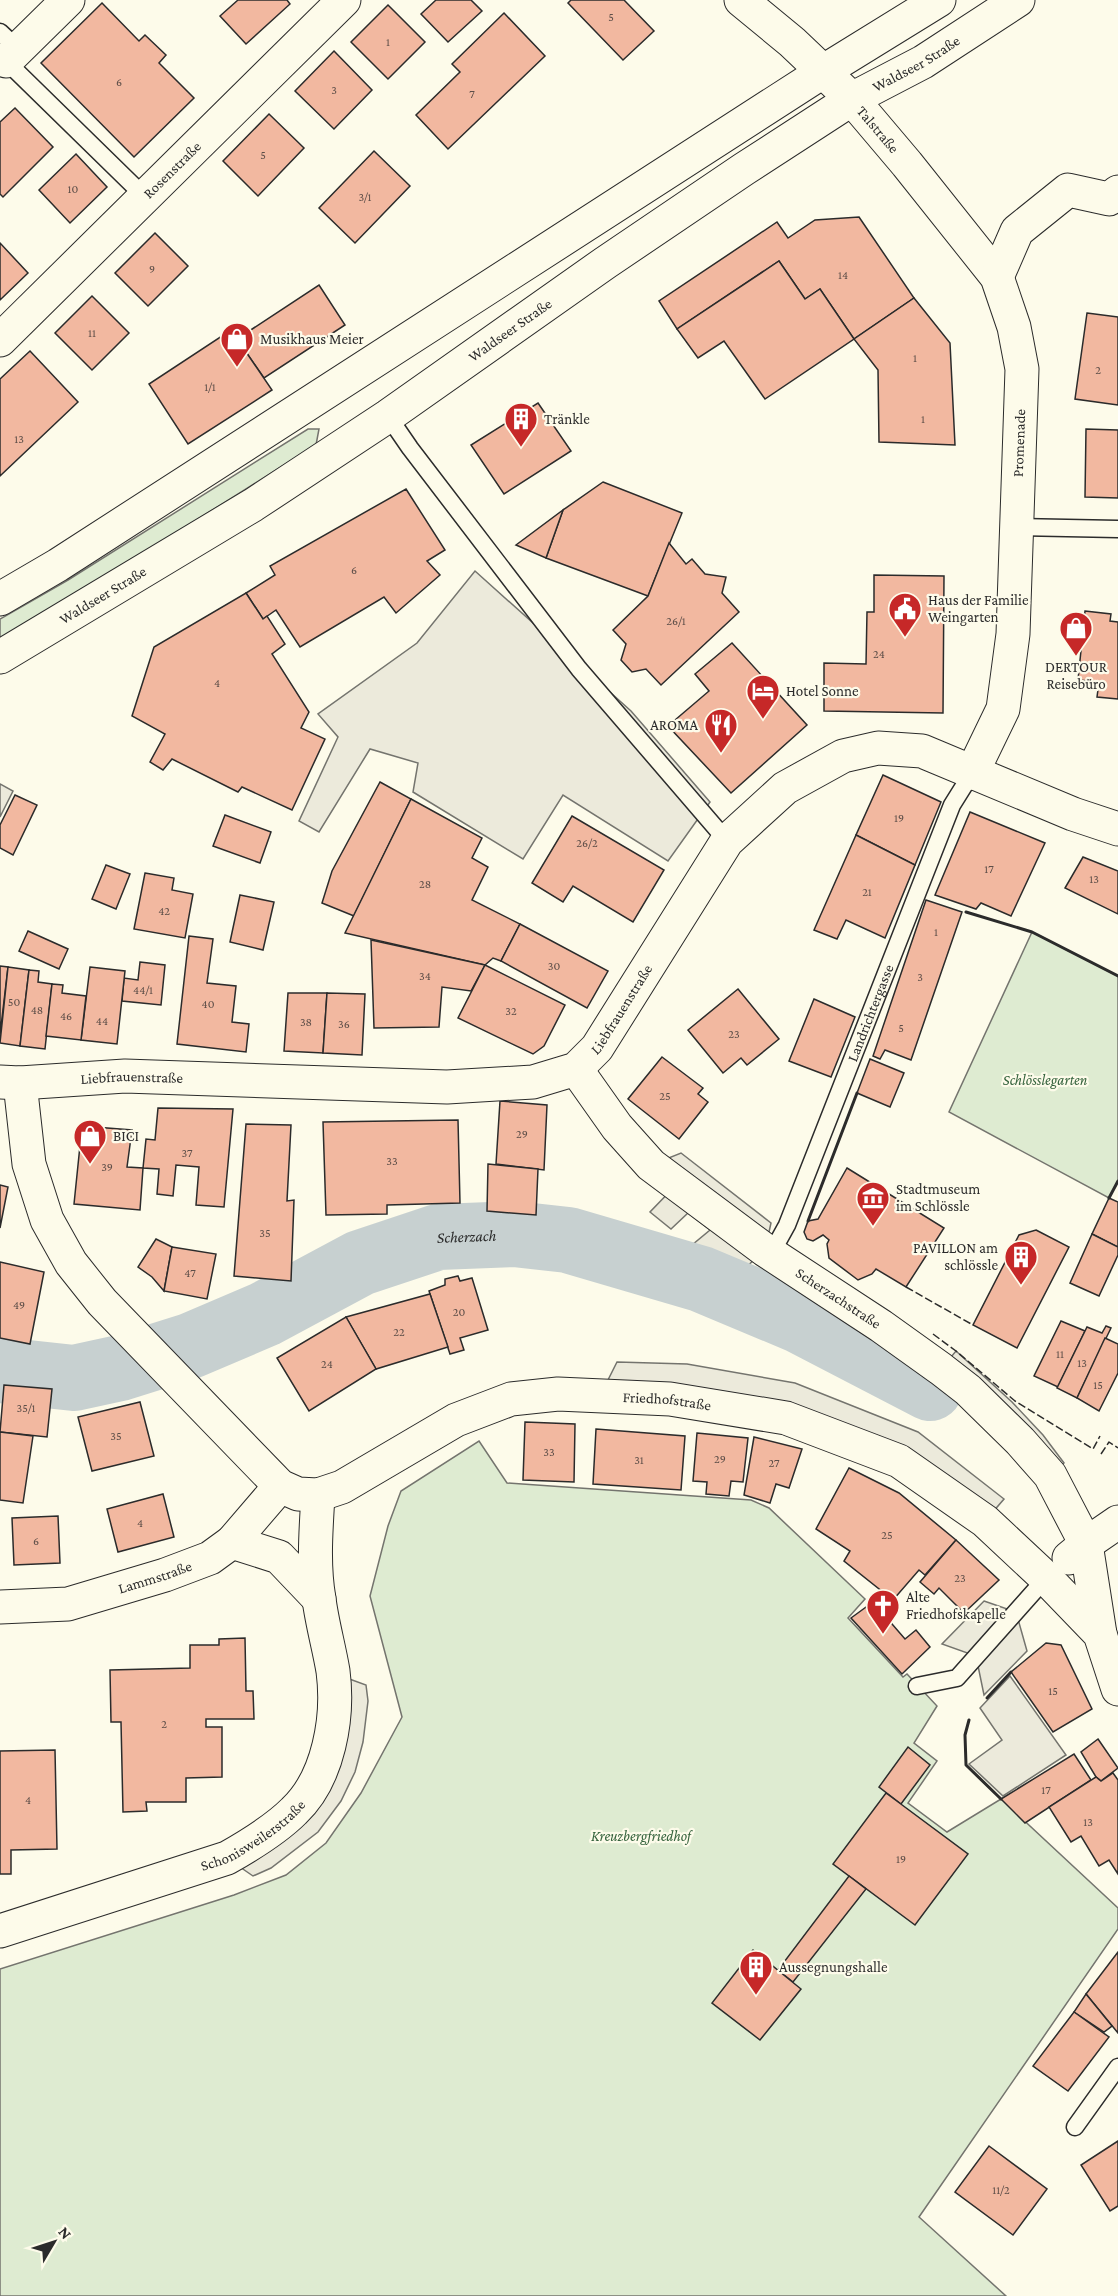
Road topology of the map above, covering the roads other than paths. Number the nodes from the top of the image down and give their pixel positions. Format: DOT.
graph roads {
  1 [pos="68,0"];
  2 [pos="344,0"];
  3 [pos="741,0"];
  4 [pos="939,0"];
  5 [pos="1018,0"];
  6 [pos="6,52"];
  7 [pos="824,70"];
  8 [pos="852,99"];
  9 [pos="1118,192"];
  10 [pos="144,196"];
  11 [pos="997,277"];
  12 [pos="0,340"];
  13 [pos="388,416"];
  14 [pos="1016,527"];
  15 [pos="1118,529"];
  16 [pos="0,599"];
  17 [pos="0,657"];
  18 [pos="972,773"];
  19 [pos="1118,829"];
  20 [pos="727,841"];
  21 [pos="583,1079"];
  22 [pos="10,1082"];
  23 [pos="771,1254"];
  24 [pos="280,1486"];
  25 [pos="318,1494"];
  26 [pos="1118,1522"];
  27 [pos="232,1542"];
  28 [pos="1086,1544"];
  29 [pos="1047,1578"];
  30 [pos="319,1599"];
  31 [pos="0,1608"];
  32 [pos="1100,1634"];
  33 [pos="917,1686"];
  34 [pos="1118,1689"];
  35 [pos="0,1931"];
  36 [pos="1118,2067"];
  37 [pos="1075,2127"];
  1 -- 6 [label="street"];
  2 -- 10 [label="street, Rosenstraße"];
  3 -- 7 [label="street, Talstraße"];
  4 -- 7 [label="street"];
  5 -- 8 [label="street, Waldseer Straße"];
  6 -- 10 [label="lane"];
  7 -- 8 [label="street, Talstraße"];
  7 -- 16 [label="street"];
  8 -- 11 [label="street, Talstraße"];
  8 -- 13 [label="street, Waldseer Straße"];
  9 -- 11 [label="street"];
  10 -- 12 [label="street, Rosenstraße"];
  11 -- 14 [label="street, Promenade"];
  13 -- 17 [label="street, Waldseer Straße"];
  13 -- 20 [label="lane"];
  14 -- 15 [label="lane"];
  14 -- 18 [label="street, Promenade"];
  18 -- 19 [label="street, Liebfrauenstraße"];
  18 -- 20 [label="street, Liebfrauenstraße"];
  18 -- 23 [label="lane, Landrichtergasse"];
  20 -- 21 [label="street, Liebfrauenstraße"];
  21 -- 22 [label="street, Liebfrauenstraße"];
  21 -- 23 [label="street, Scherzachstraße"];
  22 -- 24 [label="street, Liebfrauenstraße"];
  23 -- 28 [label="street, Scherzachstraße"];
  24 -- 25 [label="street, Friedhofstraße"];
  24 -- 27 [label="street, Lammstraße"];
  25 -- 29 [label="street, Friedhofstraße"];
  25 -- 30 [label="street, Schonisweilerstraße"];
  26 -- 28 [label="street"];
  27 -- 30 [label="street"];
  27 -- 31 [label="street, Lammstraße"];
  28 -- 29 [label="street"];
  28 -- 32 [label="street, Scherzachstraße"];
  29 -- 32 [label="street, Friedhofstraße"];
  29 -- 33 [label="lane"];
  30 -- 35 [label="street, Schonisweilerstraße"];
  32 -- 34 [label="street, Friedhofstraße"];
  36 -- 37 [label="lane"];
}
